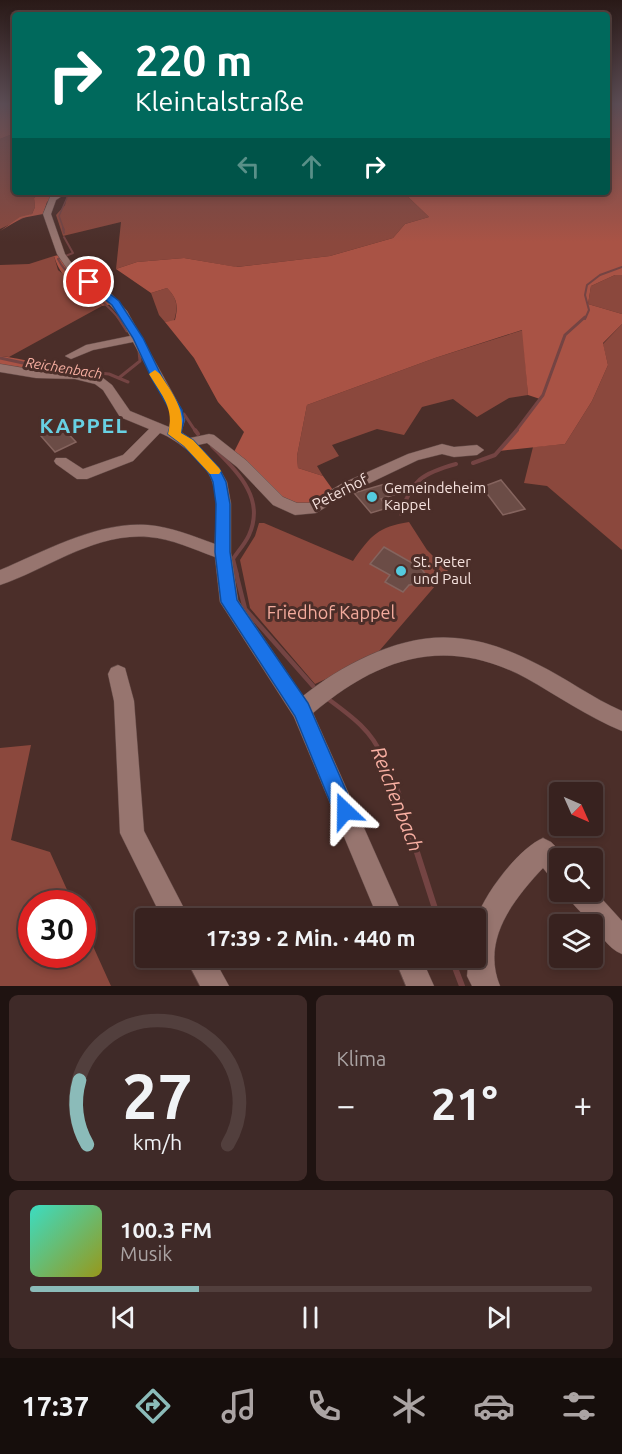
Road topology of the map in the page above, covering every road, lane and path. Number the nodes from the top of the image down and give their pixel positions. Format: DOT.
graph roads {
  1 [pos="61,195"];
  2 [pos="138,338"];
  3 [pos="70,356"];
  4 [pos="0,368"];
  5 [pos="158,428"];
  6 [pos="174,434"];
  7 [pos="196,441"];
  8 [pos="477,450"];
  9 [pos="61,462"];
  10 [pos="223,552"];
  11 [pos="0,578"];
  12 [pos="117,674"];
  13 [pos="314,699"];
  14 [pos="622,721"];
  15 [pos="549,857"];
  16 [pos="588,902"];
  17 [pos="170,908"];
  18 [pos="387,908"];
  19 [pos="622,941"];
  20 [pos="204,968"];
  21 [pos="412,968"];
  22 [pos="215,986"];
  23 [pos="420,986"];
  24 [pos="486,986"];
  1 -- 2 [label="street"];
  2 -- 3 [label="street"];
  2 -- 6 [label="street"];
  4 -- 5 [label="street"];
  5 -- 6 [label="street"];
  5 -- 9 [label="street"];
  6 -- 7 [label="street"];
  7 -- 8 [label="street, Peterhof"];
  7 -- 10 [label="street"];
  10 -- 11 [label="street"];
  10 -- 13 [label="street"];
  12 -- 17 [label="street"];
  13 -- 14 [label="street"];
  13 -- 18 [label="street"];
  15 -- 24 [label="street"];
  16 -- 19 [label="street"];
  20 -- 22 [label="street"];
  21 -- 23 [label="street"];
}
